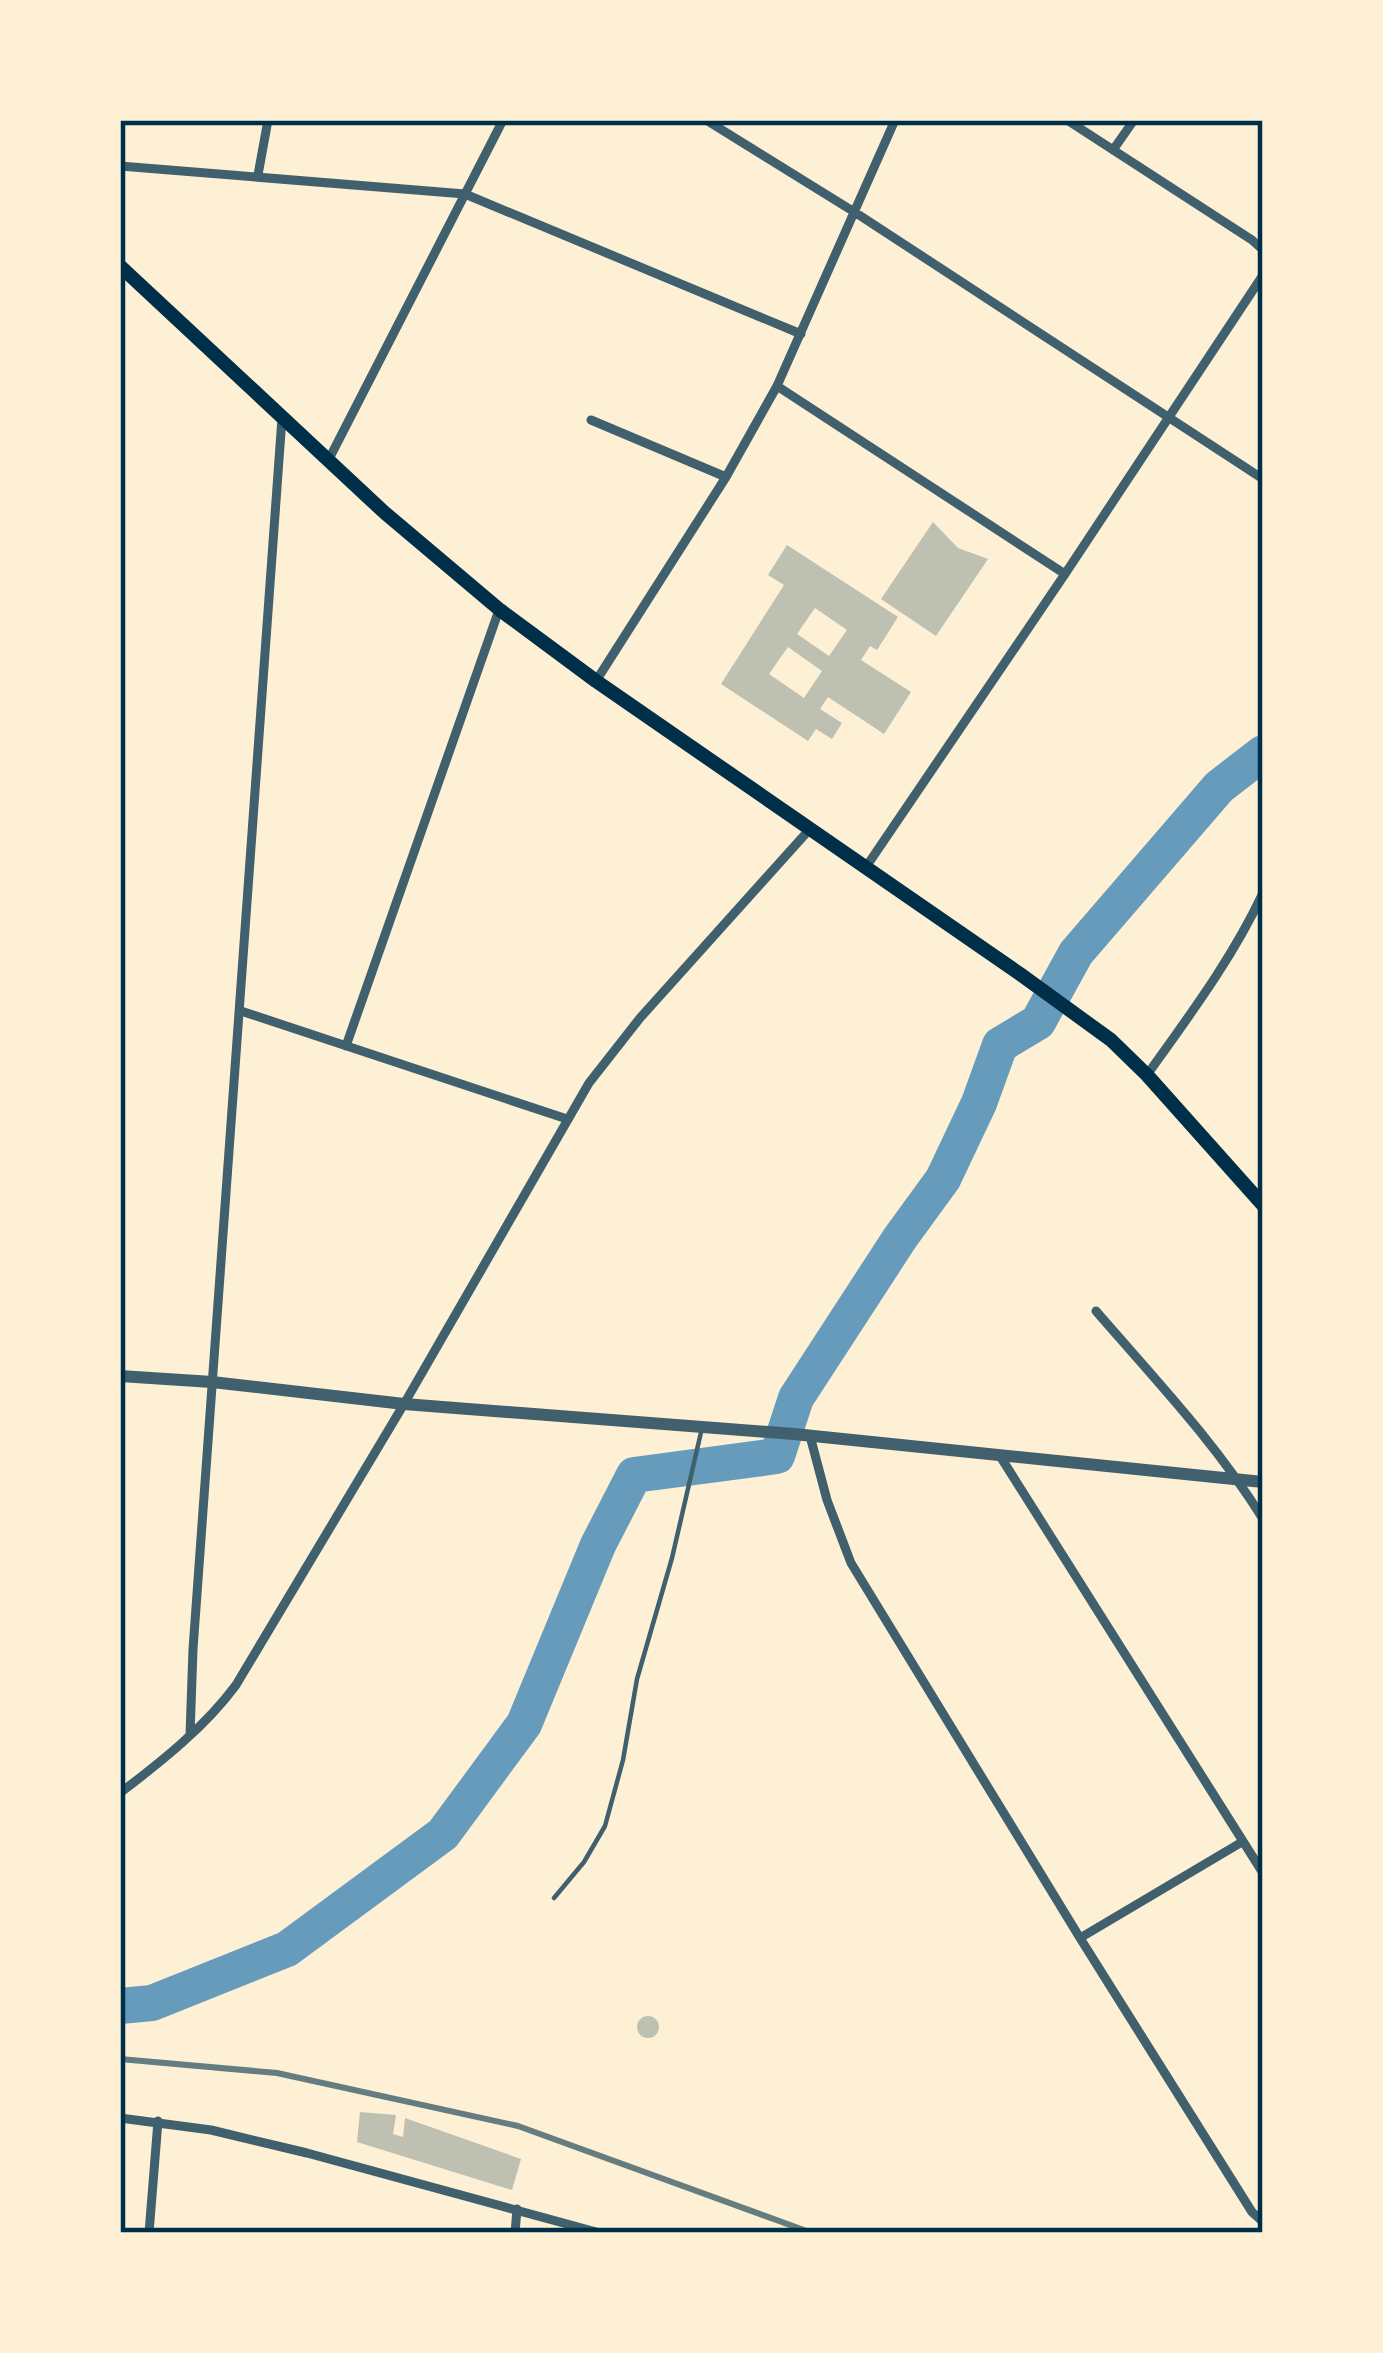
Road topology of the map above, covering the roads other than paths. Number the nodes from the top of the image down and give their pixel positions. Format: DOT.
graph roads {
  1 [pos="268,120"];
  2 [pos="502,120"];
  3 [pos="706,120"];
  4 [pos="895,120"];
  5 [pos="1067,120"];
  6 [pos="1134,120"];
  7 [pos="1113,150"];
  8 [pos="120,166"];
  9 [pos="258,176"];
  10 [pos="465,194"];
  11 [pos="856,212"];
  12 [pos="1263,250"];
  13 [pos="120,266"];
  14 [pos="1263,275"];
  15 [pos="801,334"];
  16 [pos="777,386"];
  17 [pos="282,418"];
  18 [pos="1169,419"];
  19 [pos="591,420"];
  20 [pos="328,460"];
  21 [pos="726,477"];
  22 [pos="1263,478"];
  23 [pos="1065,574"];
  24 [pos="500,610"];
  25 [pos="596,681"];
  26 [pos="809,830"];
  27 [pos="866,867"];
  28 [pos="1263,893"];
  29 [pos="241,1011"];
  30 [pos="346,1046"];
  31 [pos="1147,1075"];
  32 [pos="567,1119"];
  33 [pos="1263,1205"];
  34 [pos="1096,1310"];
  35 [pos="120,1376"];
  36 [pos="212,1382"];
  37 [pos="404,1404"];
  38 [pos="703,1426"];
  39 [pos="810,1436"];
  40 [pos="1000,1456"];
  41 [pos="1239,1480"];
  42 [pos="1263,1482"];
  43 [pos="1263,1519"];
  44 [pos="190,1735"];
  45 [pos="120,1792"];
  46 [pos="1242,1842"];
  47 [pos="1263,1873"];
  48 [pos="554,1898"];
  49 [pos="1080,1939"];
  50 [pos="120,2118"];
  51 [pos="158,2121"];
  52 [pos="517,2209"];
  53 [pos="1263,2222"];
  54 [pos="149,2233"];
  55 [pos="515,2233"];
  56 [pos="600,2233"];
  1 -- 9 [label="street"];
  2 -- 10 [label="street"];
  3 -- 11 [label="street"];
  4 -- 11 [label="street"];
  5 -- 7 [label="street"];
  6 -- 7 [label="street"];
  7 -- 12 [label="street"];
  8 -- 9 [label="street"];
  9 -- 10 [label="street"];
  10 -- 15 [label="street"];
  10 -- 20 [label="street"];
  11 -- 15 [label="street"];
  11 -- 18 [label="street"];
  13 -- 17 [label="main road"];
  14 -- 18 [label="street"];
  15 -- 16 [label="street"];
  16 -- 21 [label="street"];
  16 -- 23 [label="street"];
  17 -- 20 [label="main road"];
  17 -- 29 [label="street"];
  18 -- 22 [label="street"];
  18 -- 23 [label="street"];
  19 -- 21 [label="street"];
  20 -- 24 [label="main road"];
  21 -- 25 [label="street"];
  23 -- 27 [label="street"];
  24 -- 25 [label="main road"];
  24 -- 30 [label="street"];
  25 -- 26 [label="main road"];
  26 -- 27 [label="main road"];
  26 -- 32 [label="street"];
  27 -- 31 [label="main road"];
  28 -- 31 [label="street"];
  29 -- 30 [label="street"];
  29 -- 36 [label="street"];
  30 -- 32 [label="street"];
  31 -- 33 [label="main road"];
  32 -- 37 [label="street"];
  34 -- 41 [label="street"];
  35 -- 36 [label="street"];
  36 -- 37 [label="street"];
  36 -- 44 [label="street"];
  37 -- 38 [label="street"];
  37 -- 44 [label="street"];
  38 -- 39 [label="street"];
  38 -- 48 [label="lane"];
  39 -- 40 [label="street"];
  39 -- 49 [label="street"];
  40 -- 41 [label="street"];
  40 -- 46 [label="street"];
  41 -- 42 [label="street"];
  41 -- 43 [label="street"];
  44 -- 45 [label="street"];
  46 -- 47 [label="street"];
  46 -- 49 [label="street"];
  49 -- 53 [label="street"];
  50 -- 51 [label="street"];
  51 -- 52 [label="street"];
  51 -- 54 [label="street"];
  52 -- 55 [label="street"];
  52 -- 56 [label="street"];
}
